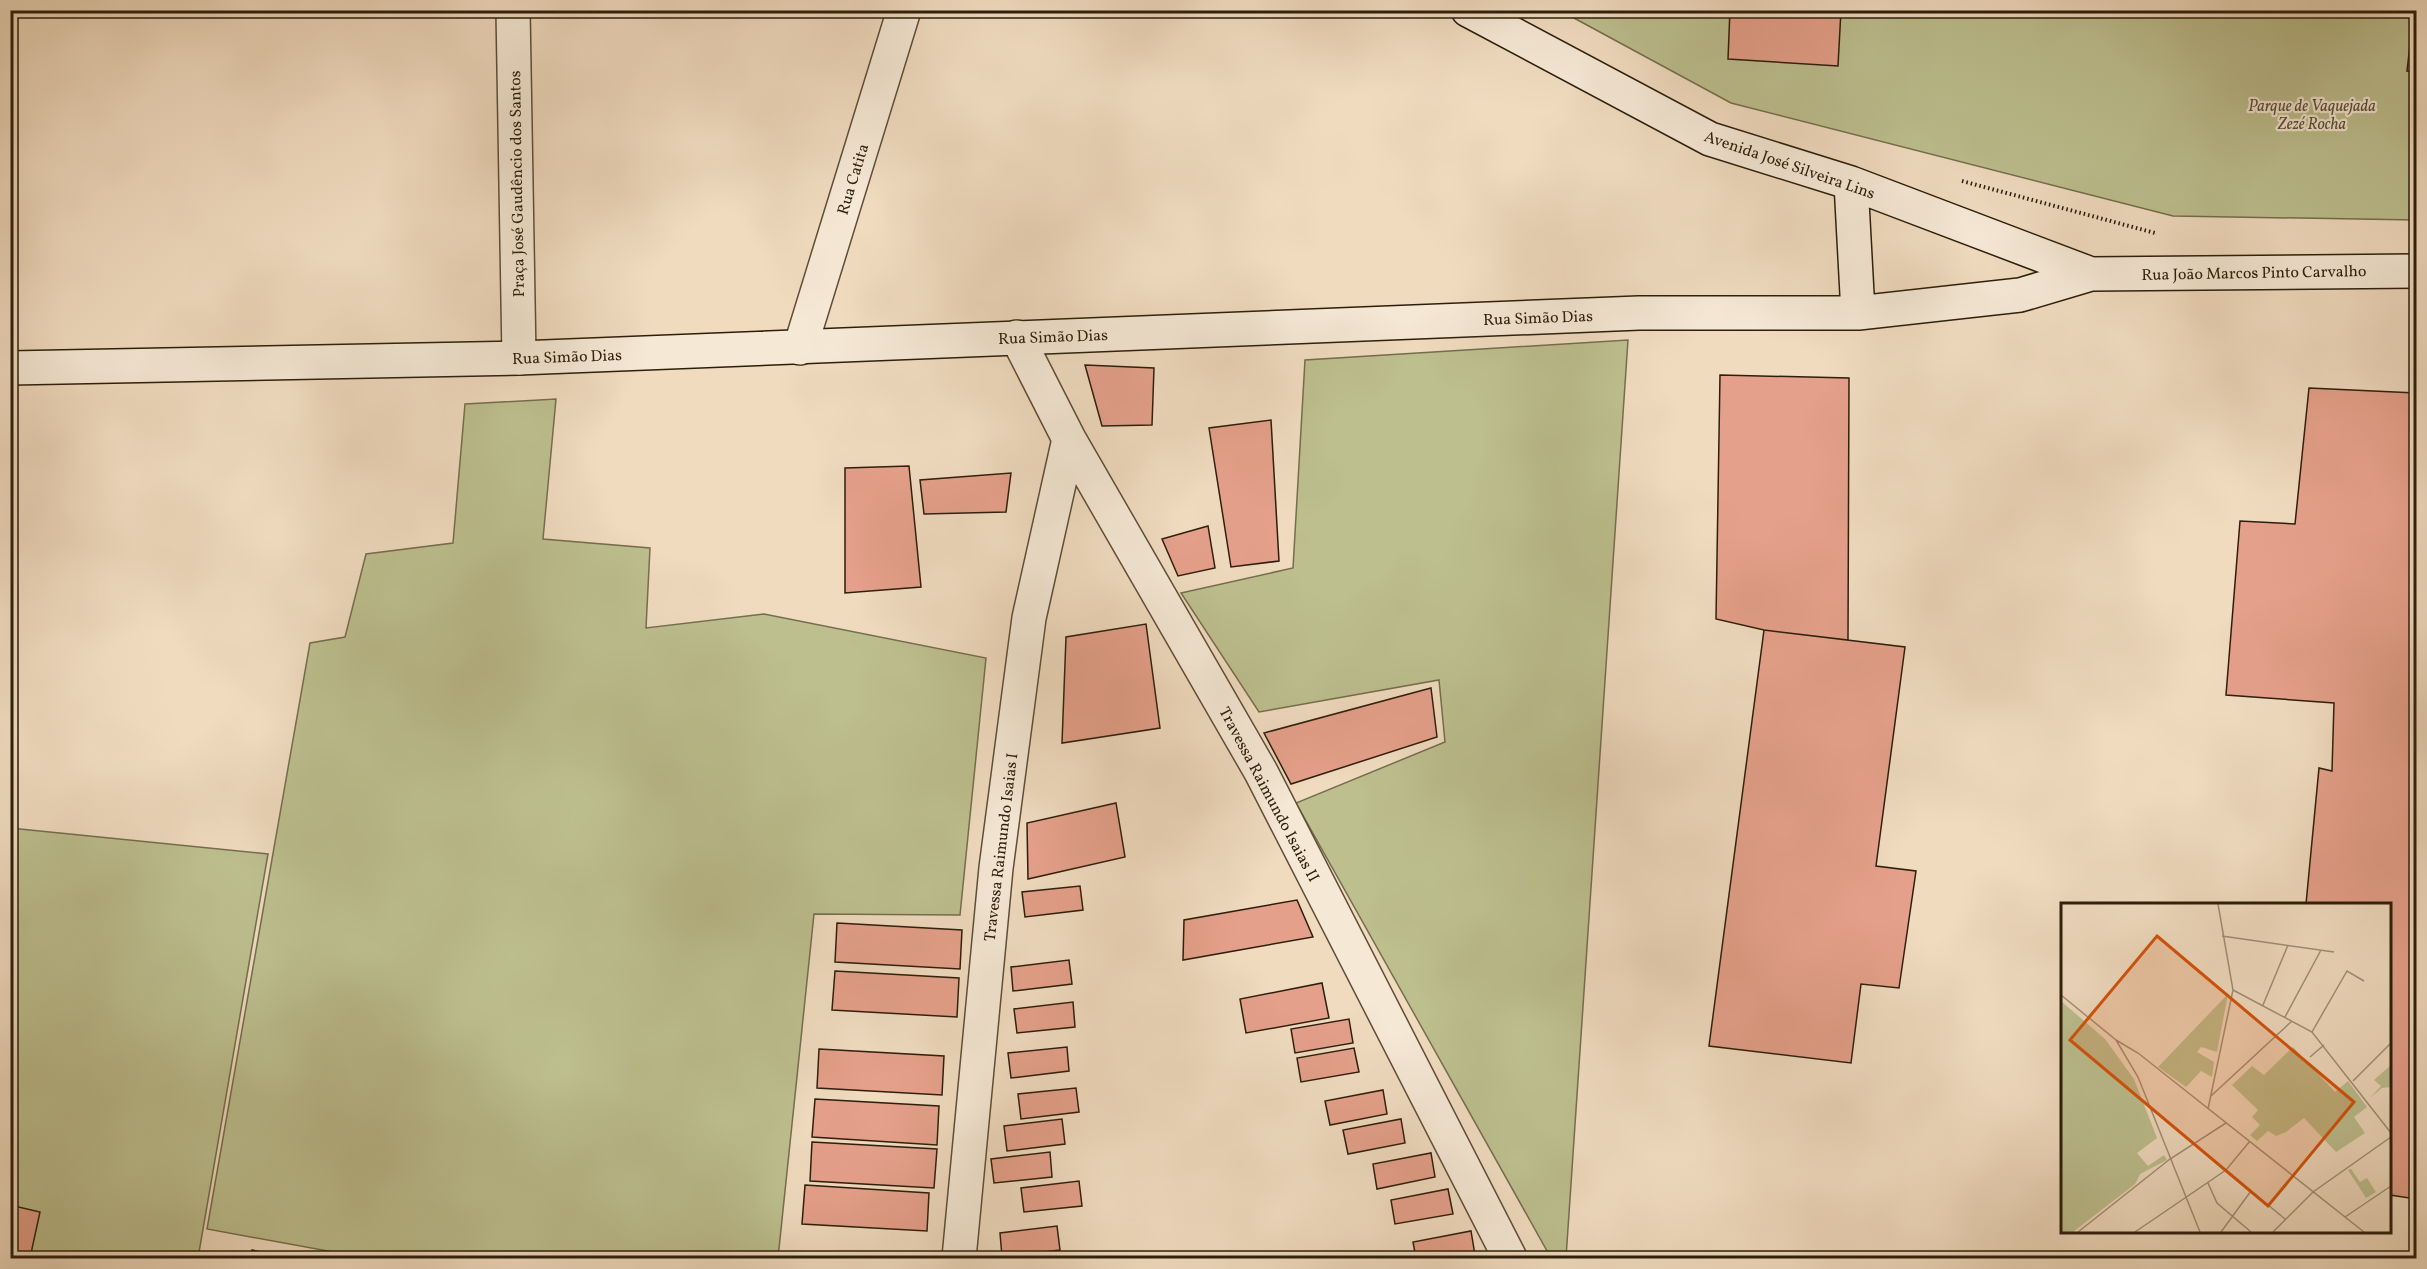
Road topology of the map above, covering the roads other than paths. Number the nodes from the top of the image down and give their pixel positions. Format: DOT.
graph roads {
  1 [pos="513,10"];
  2 [pos="904,10"];
  3 [pos="1468,10"];
  4 [pos="1851,183"];
  5 [pos="2416,271"];
  6 [pos="2091,274"];
  7 [pos="1858,313"];
  8 [pos="1017,338"];
  9 [pos="800,348"];
  10 [pos="519,358"];
  11 [pos="10,368"];
  12 [pos="1069,439"];
  13 [pos="959,1258"];
  14 [pos="1510,1258"];
  1 -- 10 [label="street, Praça José Gaudêncio dos Santos"];
  2 -- 9 [label="street, Rua Catita"];
  3 -- 4 [label="street, Avenida José Silveira Lins"];
  4 -- 6 [label="street, Avenida José Silveira Lins"];
  4 -- 7 [label="street"];
  5 -- 6 [label="street, Rua João Marcos Pinto Carvalho"];
  6 -- 7 [label="street, Rua Simão Dias"];
  7 -- 8 [label="street, Rua Simão Dias"];
  8 -- 9 [label="street, Rua Simão Dias"];
  8 -- 12 [label="street, Travessa Raimundo Isaias II"];
  9 -- 10 [label="street, Rua Simão Dias"];
  10 -- 11 [label="street, Rua Simão Dias"];
  12 -- 13 [label="street, Travessa Raimundo Isaias I"];
  12 -- 14 [label="street, Travessa Raimundo Isaias II"];
}
